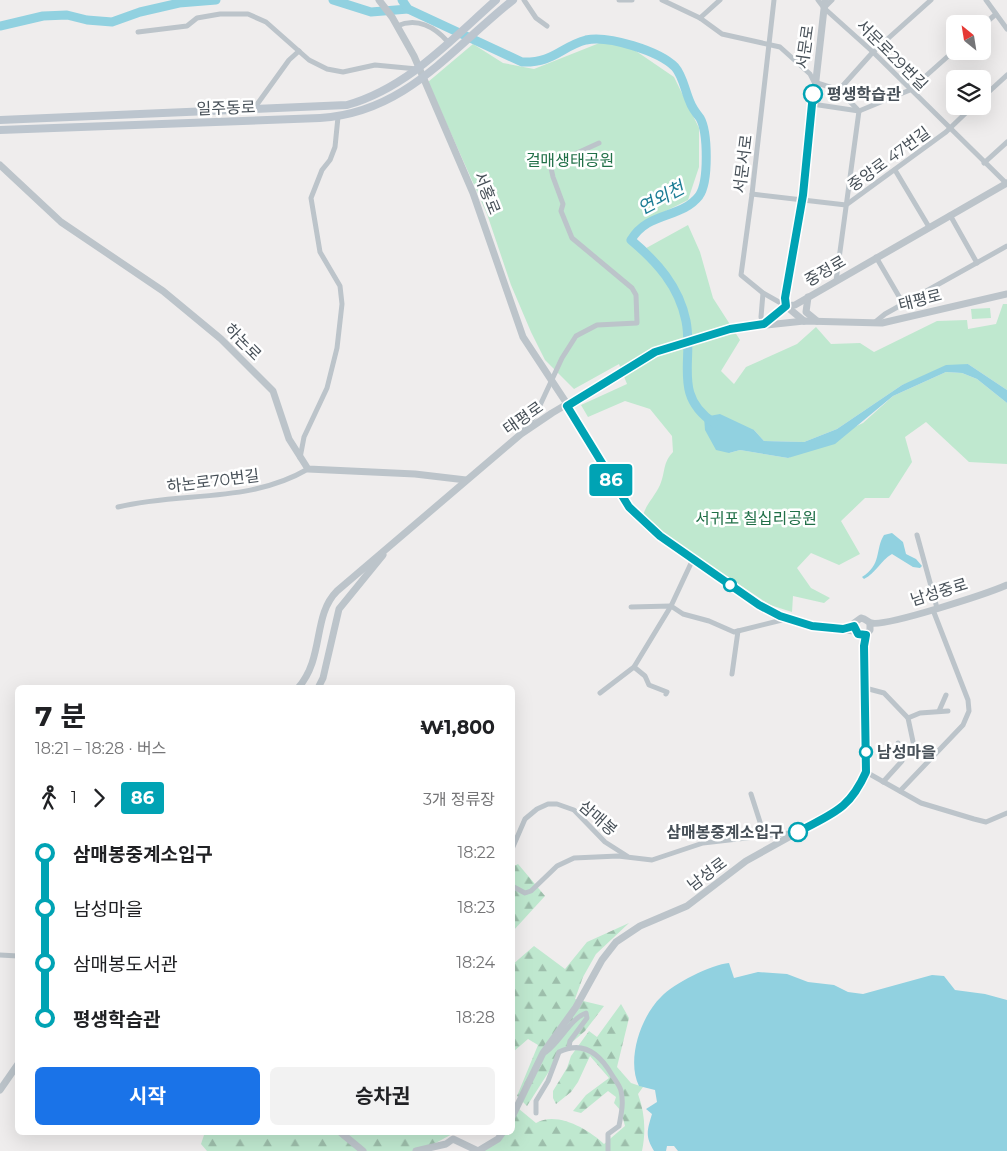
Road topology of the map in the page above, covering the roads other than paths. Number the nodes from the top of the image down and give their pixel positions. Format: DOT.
graph roads {
  1 [pos="379,0"];
  2 [pos="496,0"];
  3 [pos="524,0"];
  4 [pos="619,0"];
  5 [pos="632,0"];
  6 [pos="662,0"];
  7 [pos="720,0"];
  8 [pos="774,0"];
  9 [pos="818,0"];
  10 [pos="825,0"];
  11 [pos="832,0"];
  12 [pos="986,0"];
  13 [pos="928,1"];
  14 [pos="510,2"];
  15 [pos="824,8"];
  16 [pos="996,14"];
  17 [pos="700,18"];
  18 [pos="991,18"];
  19 [pos="397,26"];
  20 [pos="547,26"];
  21 [pos="1007,28"];
  22 [pos="138,32"];
  23 [pos="448,42"];
  24 [pos="769,43"];
  25 [pos="299,51"];
  26 [pos="873,52"];
  27 [pos="946,58"];
  28 [pos="418,68"];
  29 [pos="1007,75"];
  30 [pos="423,78"];
  31 [pos="814,82"];
  32 [pos="839,90"];
  33 [pos="910,90"];
  34 [pos="991,90"];
  35 [pos="812,104"];
  36 [pos="253,111"];
  37 [pos="859,111"];
  38 [pos="964,115"];
  39 [pos="338,117"];
  40 [pos="0,120"];
  41 [pos="0,130"];
  42 [pos="949,130"];
  43 [pos="1007,142"];
  44 [pos="599,143"];
  45 [pos="984,163"];
  46 [pos="0,165"];
  47 [pos="895,170"];
  48 [pos="1006,183"];
  49 [pos="752,194"];
  50 [pos="802,198"];
  51 [pos="846,204"];
  52 [pos="950,215"];
  53 [pos="929,227"];
  54 [pos="1007,246"];
  55 [pos="876,257"];
  56 [pos="977,263"];
  57 [pos="836,281"];
  58 [pos="763,293"];
  59 [pos="1007,294"];
  60 [pos="808,297"];
  61 [pos="904,305"];
  62 [pos="786,306"];
  63 [pos="804,321"];
  64 [pos="817,321"];
  65 [pos="874,323"];
  66 [pos="764,324"];
  67 [pos="551,382"];
  68 [pos="567,406"];
  69 [pos="521,434"];
  70 [pos="300,458"];
  71 [pos="308,469"];
  72 [pos="466,480"];
  73 [pos="118,507"];
  74 [pos="917,535"];
  75 [pos="395,541"];
  76 [pos="693,559"];
  77 [pos="1006,587"];
  78 [pos="670,606"];
  79 [pos="631,607"];
  80 [pos="935,609"];
  81 [pos="786,618"];
  82 [pos="870,625"];
  83 [pos="738,631"];
  84 [pos="858,632"];
  85 [pos="634,667"];
  86 [pos="732,674"];
  87 [pos="300,685"];
  88 [pos="320,685"];
  89 [pos="865,688"];
  90 [pos="600,693"];
  91 [pos="666,694"];
  92 [pos="946,695"];
  93 [pos="939,711"];
  94 [pos="948,711"];
  95 [pos="908,718"];
  96 [pos="898,743"];
  97 [pos="915,751"];
  98 [pos="866,772"];
  99 [pos="883,782"];
  100 [pos="900,791"];
  101 [pos="751,794"];
  102 [pos="1007,813"];
  103 [pos="759,836"];
  104 [pos="791,836"];
  105 [pos="515,842"];
  106 [pos="630,857"];
  107 [pos="515,888"];
  108 [pos="0,955"];
  109 [pos="15,956"];
  110 [pos="569,1047"];
  111 [pos="543,1053"];
  112 [pos="15,1068"];
  113 [pos="0,1090"];
  114 [pos="515,1111"];
  115 [pos="536,1113"];
  116 [pos="344,1135"];
  117 [pos="501,1135"];
  118 [pos="363,1151"];
  119 [pos="416,1151"];
  120 [pos="608,1151"];
  1 -- 19 [label="street, 서홍로"];
  2 -- 23 [label="main road, 일주동로"];
  3 -- 20 [label="street"];
  4 -- 5 [label="street"];
  6 -- 17 [label="street"];
  7 -- 17 [label="street"];
  8 -- 24 [label="street, 서문서로"];
  9 -- 15 [label="street, 서문로29번길"];
  10 -- 15 [label="street, 서문로"];
  11 -- 15 [label="street"];
  12 -- 16 [label="street"];
  13 -- 26 [label="street"];
  14 -- 30 [label="main road, 일주동로"];
  15 -- 26 [label="street, 서문로29번길"];
  15 -- 31 [label="street, 서문로"];
  16 -- 18 [label="street"];
  16 -- 21 [label="street"];
  17 -- 24 [label="street"];
  19 -- 23 [label="street"];
  19 -- 28 [label="street, 서홍로"];
  22 -- 25 [label="street"];
  23 -- 28 [label="main road, 일주동로"];
  24 -- 31 [label="street"];
  24 -- 49 [label="street, 서문서로"];
  25 -- 28 [label="street"];
  25 -- 36 [label="street"];
  26 -- 32 [label="street"];
  26 -- 33 [label="street, 서문로29번길"];
  27 -- 33 [label="street"];
  28 -- 30 [label="street, 서홍로"];
  28 -- 36 [label="main road, 일주동로"];
  29 -- 34 [label="street"];
  30 -- 39 [label="main road, 일주동로"];
  30 -- 67 [label="street, 서홍로"];
  31 -- 32 [label="street"];
  31 -- 35 [label="street, 서문로"];
  32 -- 37 [label="street"];
  33 -- 37 [label="street"];
  33 -- 42 [label="street, 서문로29번길"];
  35 -- 37 [label="street"];
  35 -- 50 [label="street, 서문로"];
  36 -- 40 [label="main road, 일주동로"];
  37 -- 51 [label="street"];
  38 -- 42 [label="street, 중앙로 47번길"];
  39 -- 41 [label="main road, 일주동로"];
  39 -- 70 [label="street"];
  42 -- 45 [label="street, 서문로29번길"];
  42 -- 47 [label="street, 중앙로 47번길"];
  43 -- 45 [label="street"];
  44 -- 67 [label="street"];
  45 -- 48 [label="street, 서문로29번길"];
  46 -- 70 [label="street, 하논로"];
  47 -- 51 [label="street, 중앙로 47번길"];
  47 -- 53 [label="street"];
  48 -- 52 [label="street, 중정로"];
  49 -- 50 [label="street, 중앙로 47번길"];
  49 -- 58 [label="street, 서문서로"];
  50 -- 51 [label="street, 중앙로 47번길"];
  50 -- 62 [label="street, 서문로"];
  51 -- 57 [label="street"];
  52 -- 53 [label="street, 중정로"];
  52 -- 56 [label="street"];
  53 -- 55 [label="street, 중정로"];
  54 -- 56 [label="street"];
  55 -- 57 [label="street, 중정로"];
  55 -- 61 [label="street"];
  56 -- 61 [label="street"];
  57 -- 60 [label="street, 중정로"];
  58 -- 62 [label="street, 서문서로"];
  58 -- 66 [label="street"];
  59 -- 65 [label="street, 태평로"];
  60 -- 62 [label="street, 중정로"];
  60 -- 64 [label="street"];
  61 -- 65 [label="street"];
  62 -- 63 [label="street"];
  62 -- 66 [label="street"];
  63 -- 64 [label="street, 태평로"];
  63 -- 66 [label="street, 태평로"];
  64 -- 65 [label="street, 태평로"];
  66 -- 68 [label="street, 태평로"];
  67 -- 68 [label="street, 서홍로"];
  67 -- 69 [label="street"];
  68 -- 69 [label="street, 태평로"];
  68 -- 76 [label="street, 남성중로"];
  69 -- 72 [label="street, 태평로"];
  70 -- 71 [label="street, 하논로"];
  71 -- 72 [label="street"];
  71 -- 73 [label="street, 하논로70번길"];
  72 -- 75 [label="street, 태평로"];
  74 -- 80 [label="street"];
  75 -- 87 [label="street, 태평로"];
  75 -- 88 [label="street, 태평로"];
  76 -- 78 [label="street"];
  76 -- 81 [label="street, 남성중로"];
  77 -- 80 [label="street, 남성중로"];
  78 -- 79 [label="street"];
  78 -- 83 [label="street"];
  78 -- 85 [label="street"];
  80 -- 82 [label="street, 남성중로"];
  80 -- 100 [label="street"];
  81 -- 83 [label="street"];
  81 -- 84 [label="street, 남성중로"];
  82 -- 84 [label="street"];
  82 -- 84 [label="street, 남성중로"];
  83 -- 86 [label="street"];
  84 -- 89 [label="street, 남성로"];
  85 -- 90 [label="street"];
  85 -- 91 [label="street"];
  89 -- 95 [label="street"];
  89 -- 98 [label="street, 남성로"];
  92 -- 93 [label="street"];
  93 -- 94 [label="street"];
  93 -- 95 [label="street"];
  95 -- 97 [label="street"];
  96 -- 99 [label="street"];
  98 -- 99 [label="street"];
  98 -- 104 [label="street, 남성로"];
  99 -- 100 [label="street"];
  100 -- 102 [label="street"];
  101 -- 103 [label="street"];
  103 -- 104 [label="street, 삼매봉"];
  103 -- 106 [label="street, 삼매봉"];
  104 -- 111 [label="street, 남성로"];
  105 -- 106 [label="street, 삼매봉"];
  106 -- 107 [label="street, 삼매봉"];
  108 -- 109 [label="street"];
  110 -- 111 [label="street"];
  110 -- 115 [label="street"];
  110 -- 120 [label="street"];
  111 -- 114 [label="street, 남성로"];
  112 -- 113 [label="street"];
  116 -- 118 [label="street"];
  117 -- 119 [label="street"];
}
